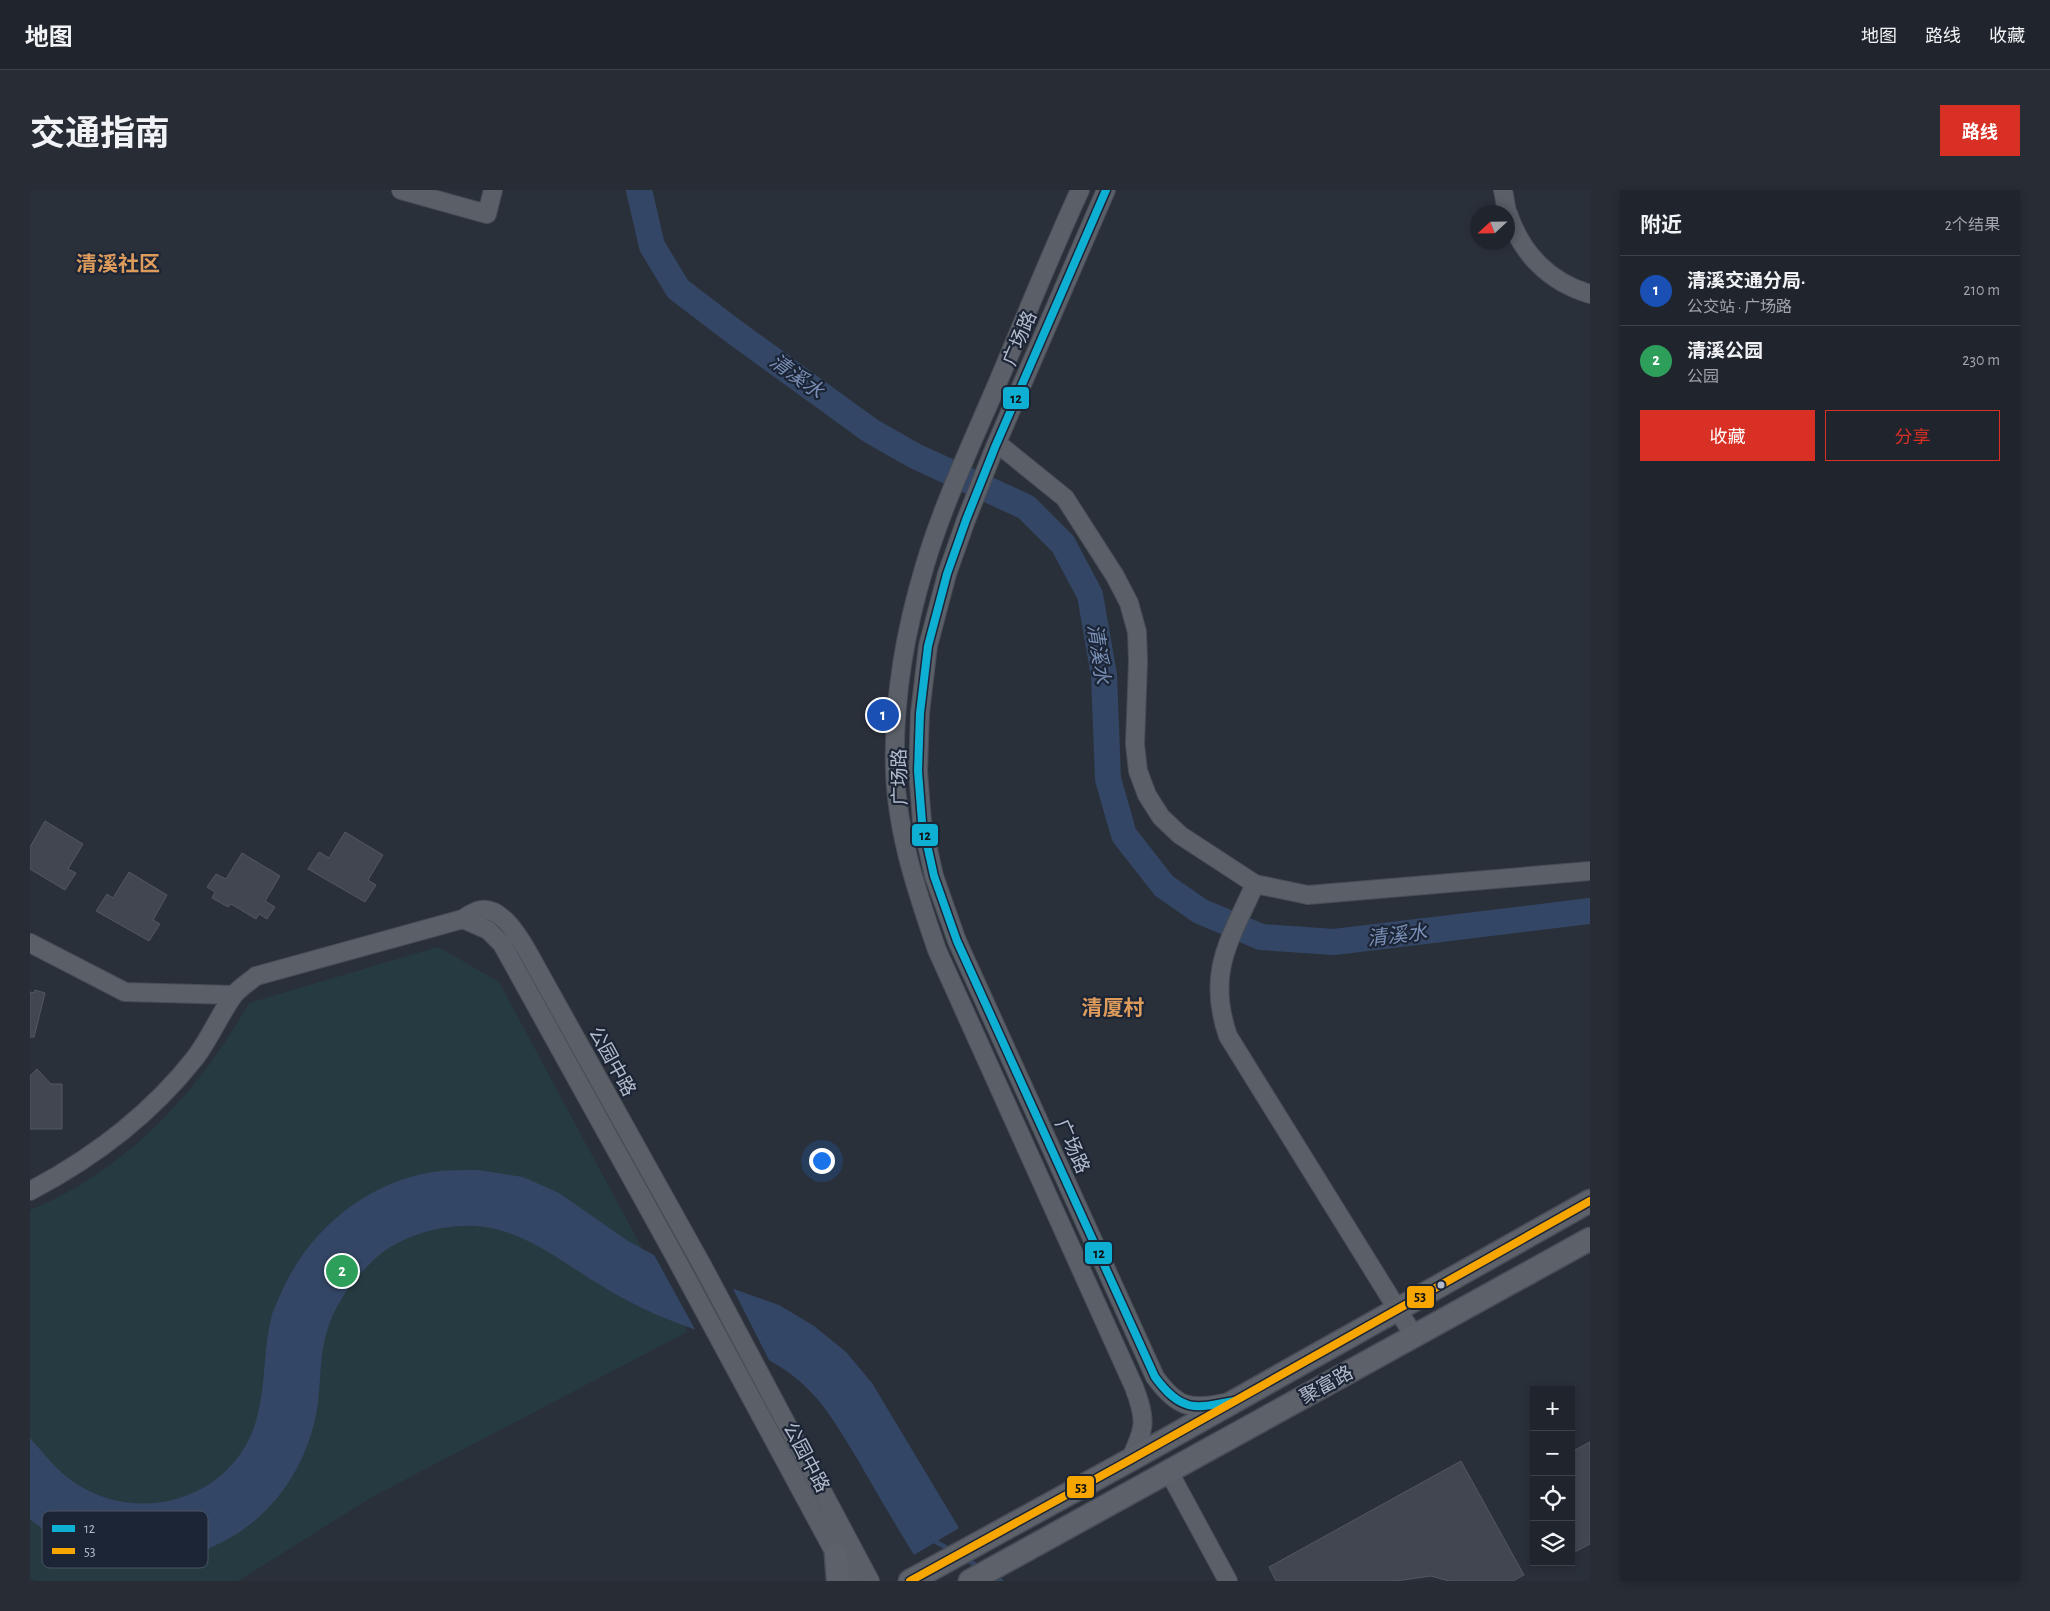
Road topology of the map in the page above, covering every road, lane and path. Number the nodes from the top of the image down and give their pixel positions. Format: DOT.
graph roads {
  1 [pos="400,190"];
  2 [pos="493,190"];
  3 [pos="1080,190"];
  4 [pos="1106,190"];
  5 [pos="1503,190"];
  6 [pos="1506,205"];
  7 [pos="1515,233"];
  8 [pos="1590,294"];
  9 [pos="996,445"];
  10 [pos="1590,872"];
  11 [pos="1255,884"];
  12 [pos="463,919"];
  13 [pos="30,943"];
  14 [pos="234,994"];
  15 [pos="30,1191"];
  16 [pos="1590,1201"];
  17 [pos="1590,1239"];
  18 [pos="1398,1309"];
  19 [pos="1414,1336"];
  20 [pos="1234,1401"];
  21 [pos="1130,1460"];
  22 [pos="1168,1472"];
  23 [pos="836,1555"];
  24 [pos="838,1581"];
  25 [pos="850,1581"];
  26 [pos="870,1581"];
  27 [pos="910,1581"];
  28 [pos="970,1581"];
  29 [pos="1228,1581"];
  1 -- 2 [label="street"];
  3 -- 21 [label="street, 广场路"];
  4 -- 9 [label="street, 广场路"];
  5 -- 6 [label="street"];
  7 -- 8 [label="street"];
  9 -- 11 [label="street"];
  9 -- 20 [label="street, 广场路"];
  10 -- 11 [label="street"];
  11 -- 18 [label="street"];
  12 -- 14 [label="street, 公园中路"];
  12 -- 23 [label="street, 公园中路"];
  12 -- 26 [label="street, 公园中路"];
  13 -- 14 [label="street"];
  14 -- 15 [label="street"];
  16 -- 18 [label="main road, 聚富路"];
  17 -- 19 [label="main road, 聚富路"];
  18 -- 19 [label="street"];
  18 -- 20 [label="main road, 聚富路"];
  19 -- 22 [label="main road, 聚富路"];
  20 -- 21 [label="main road, 聚富路"];
  21 -- 27 [label="main road, 聚富路"];
  22 -- 28 [label="main road, 聚富路"];
  22 -- 29 [label="street"];
  23 -- 24 [label="main road"];
  23 -- 25 [label="street, 公园中路"];
}
